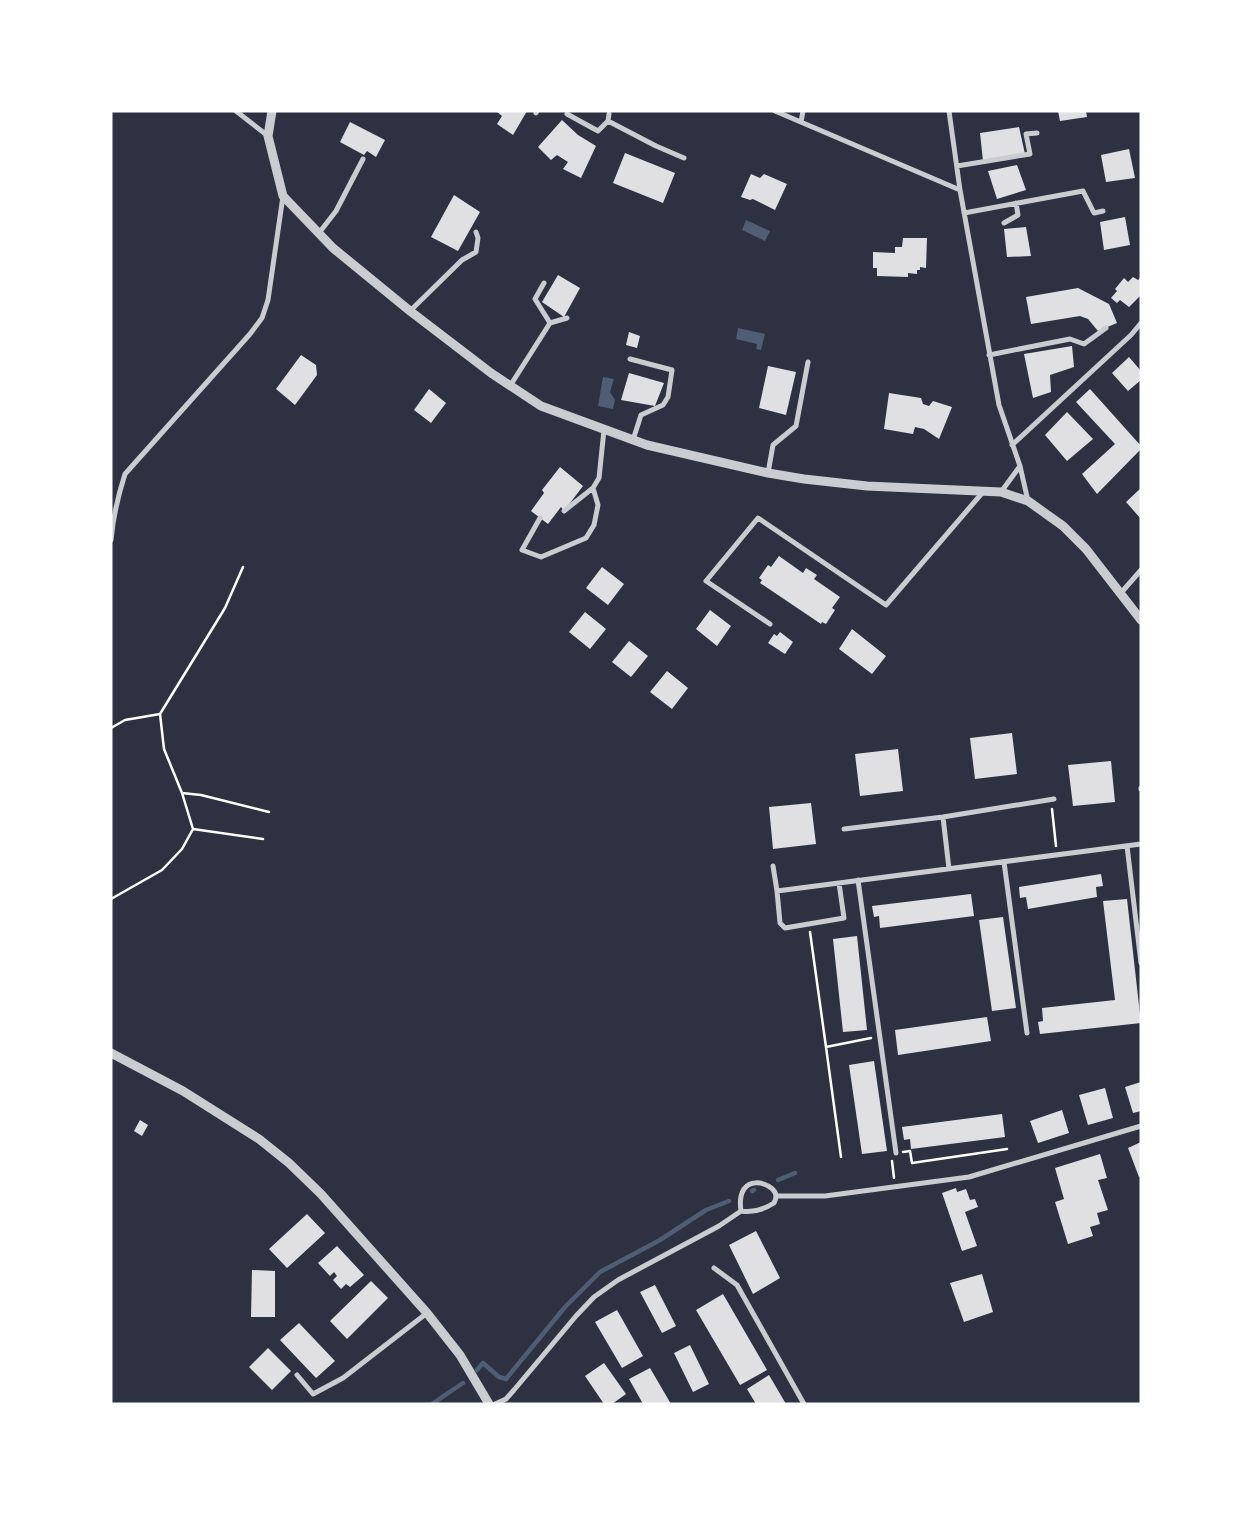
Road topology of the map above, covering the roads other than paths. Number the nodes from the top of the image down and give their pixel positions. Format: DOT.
graph roads {
  1 [pos="236,111"];
  2 [pos="272,111"];
  3 [pos="775,111"];
  4 [pos="803,111"];
  5 [pos="949,111"];
  6 [pos="607,112"];
  7 [pos="567,114"];
  8 [pos="608,120"];
  9 [pos="801,122"];
  10 [pos="1036,133"];
  11 [pos="268,136"];
  12 [pos="684,158"];
  13 [pos="363,159"];
  14 [pos="957,166"];
  15 [pos="960,190"];
  16 [pos="283,196"];
  17 [pos="1016,204"];
  18 [pos="1103,211"];
  19 [pos="964,213"];
  20 [pos="1004,223"];
  21 [pos="476,232"];
  22 [pos="319,234"];
  23 [pos="544,283"];
  24 [pos="410,311"];
  25 [pos="567,318"];
  26 [pos="550,323"];
  27 [pos="1141,323"];
  28 [pos="1106,328"];
  29 [pos="989,355"];
  30 [pos="630,359"];
  31 [pos="808,362"];
  32 [pos="510,386"];
  33 [pos="604,430"];
  34 [pos="633,440"];
  35 [pos="1012,445"];
  36 [pos="1020,466"];
  37 [pos="768,473"];
  38 [pos="593,488"];
  39 [pos="984,492"];
  40 [pos="1001,492"];
  41 [pos="1028,501"];
  42 [pos="564,511"];
  43 [pos="540,518"];
  44 [pos="111,540"];
  45 [pos="1141,570"];
  46 [pos="1120,594"];
  47 [pos="1141,620"];
  48 [pos="770,624"];
  49 [pos="1053,800"];
  50 [pos="943,817"];
  51 [pos="844,829"];
  52 [pos="1141,844"];
  53 [pos="1127,846"];
  54 [pos="1004,862"];
  55 [pos="773,866"];
  56 [pos="949,868"];
  57 [pos="858,880"];
  58 [pos="839,883"];
  59 [pos="777,891"];
  60 [pos="1141,963"];
  61 [pos="1027,1033"];
  62 [pos="111,1053"];
  63 [pos="1141,1126"];
  64 [pos="896,1153"];
  65 [pos="776,1196"];
  66 [pos="741,1211"];
  67 [pos="714,1268"];
  68 [pos="427,1313"];
  69 [pos="297,1375"];
  70 [pos="489,1404"];
  71 [pos="495,1404"];
  72 [pos="804,1404"];
  1 -- 11 [label="street"];
  2 -- 11 [label="street"];
  3 -- 9 [label="street"];
  4 -- 9 [label="street"];
  5 -- 14 [label="street"];
  6 -- 8 [label="street"];
  7 -- 8 [label="street"];
  8 -- 12 [label="street"];
  9 -- 15 [label="street"];
  10 -- 14 [label="street"];
  11 -- 16 [label="street"];
  13 -- 22 [label="street"];
  14 -- 15 [label="street"];
  15 -- 19 [label="street"];
  16 -- 22 [label="street"];
  16 -- 44 [label="street"];
  17 -- 18 [label="street"];
  17 -- 19 [label="street"];
  17 -- 20 [label="street"];
  19 -- 29 [label="street"];
  21 -- 24 [label="street"];
  22 -- 24 [label="street"];
  23 -- 26 [label="street"];
  24 -- 32 [label="street"];
  25 -- 26 [label="street"];
  26 -- 32 [label="street"];
  27 -- 35 [label="street"];
  28 -- 29 [label="street"];
  29 -- 35 [label="street"];
  30 -- 34 [label="street"];
  31 -- 37 [label="street"];
  32 -- 33 [label="street"];
  33 -- 34 [label="street"];
  33 -- 38 [label="street"];
  34 -- 37 [label="street"];
  35 -- 36 [label="street"];
  36 -- 40 [label="street"];
  36 -- 41 [label="street"];
  37 -- 39 [label="street"];
  38 -- 42 [label="street"];
  38 -- 43 [label="street"];
  39 -- 40 [label="street"];
  39 -- 48 [label="street"];
  40 -- 41 [label="street"];
  41 -- 46 [label="street"];
  45 -- 46 [label="street"];
  46 -- 47 [label="street"];
  49 -- 50 [label="street"];
  50 -- 51 [label="street"];
  50 -- 56 [label="street"];
  52 -- 53 [label="street"];
  53 -- 54 [label="street"];
  53 -- 60 [label="street"];
  54 -- 56 [label="street"];
  54 -- 61 [label="street"];
  55 -- 59 [label="street"];
  56 -- 57 [label="street"];
  57 -- 58 [label="street"];
  57 -- 64 [label="street"];
  58 -- 59 [label="street"];
  58 -- 59 [label="street"];
  62 -- 68 [label="street"];
  63 -- 65 [label="street"];
  65 -- 66 [label="street"];
  65 -- 66 [label="street"];
  66 -- 71 [label="street"];
  67 -- 72 [label="street"];
  68 -- 69 [label="street"];
  68 -- 70 [label="street"];
}
